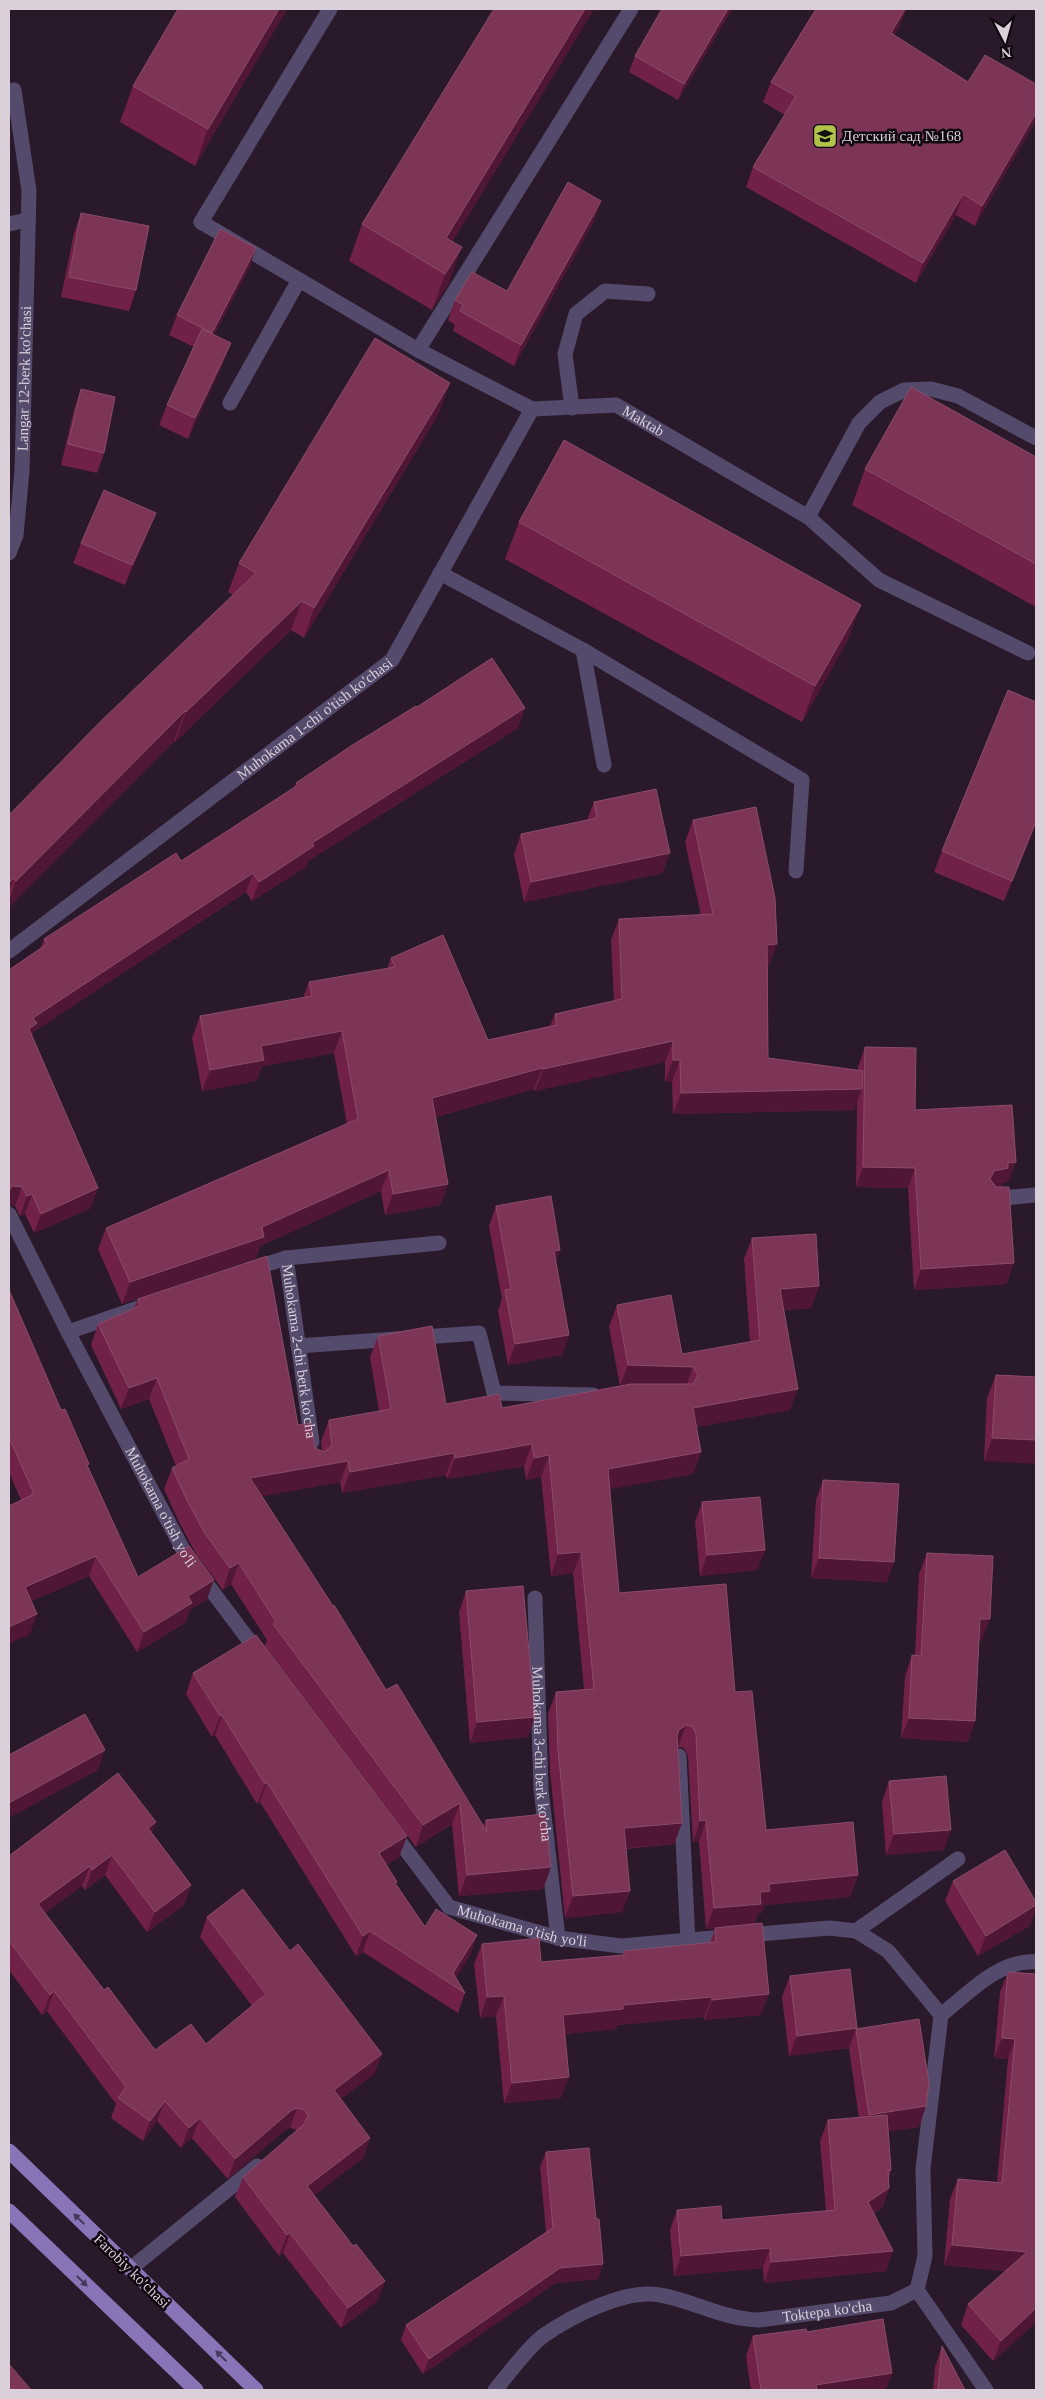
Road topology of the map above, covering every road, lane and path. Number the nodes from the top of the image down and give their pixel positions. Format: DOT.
graph roads {
  1 [pos="330,9"];
  2 [pos="631,9"];
  3 [pos="14,90"];
  4 [pos="27,220"];
  5 [pos="9,224"];
  6 [pos="299,280"];
  7 [pos="648,294"];
  8 [pos="418,350"];
  9 [pos="230,403"];
  10 [pos="572,408"];
  11 [pos="532,409"];
  12 [pos="1036,438"];
  13 [pos="808,517"];
  14 [pos="9,553"];
  15 [pos="440,573"];
  16 [pos="583,650"];
  17 [pos="1028,653"];
  18 [pos="604,765"];
  19 [pos="796,871"];
  20 [pos="9,950"];
  21 [pos="1036,1194"];
  22 [pos="992,1199"];
  23 [pos="9,1214"];
  24 [pos="440,1243"];
  25 [pos="286,1258"];
  26 [pos="232,1276"];
  27 [pos="159,1301"];
  28 [pos="68,1332"];
  29 [pos="298,1346"];
  30 [pos="612,1395"];
  31 [pos="313,1454"];
  32 [pos="535,1598"];
  33 [pos="271,1670"];
  34 [pos="679,1756"];
  35 [pos="384,1820"];
  36 [pos="958,1859"];
  37 [pos="856,1931"];
  38 [pos="558,1938"];
  39 [pos="688,1942"];
  40 [pos="1036,1962"];
  41 [pos="942,2016"];
  42 [pos="9,2151"];
  43 [pos="270,2156"];
  44 [pos="9,2210"];
  45 [pos="130,2269"];
  46 [pos="917,2290"];
  47 [pos="196,2390"];
  48 [pos="256,2390"];
  49 [pos="495,2390"];
  50 [pos="986,2390"];
  1 -- 6 [label="street, Maktab"];
  2 -- 8 [label="street"];
  3 -- 4 [label="street, Langar 12-berk ko'chasi"];
  4 -- 5 [label="street"];
  4 -- 14 [label="street, Langar 12-berk ko'chasi"];
  6 -- 8 [label="street, Maktab"];
  6 -- 9 [label="street"];
  7 -- 10 [label="street"];
  8 -- 11 [label="street, Maktab"];
  10 -- 11 [label="street, Maktab"];
  10 -- 13 [label="street, Maktab"];
  11 -- 15 [label="street, Muhokama 1-chi o'tish ko'chasi"];
  12 -- 13 [label="street"];
  13 -- 17 [label="street, Maktab"];
  15 -- 16 [label="street"];
  15 -- 20 [label="street, Muhokama 1-chi o'tish ko'chasi"];
  16 -- 18 [label="street"];
  16 -- 19 [label="street"];
  21 -- 22 [label="street"];
  23 -- 28 [label="street, Muhokama o'tish yo'li"];
  24 -- 25 [label="street"];
  25 -- 26 [label="street, Muhokama 2-chi berk ko'cha"];
  25 -- 29 [label="street, Muhokama 2-chi berk ko'cha"];
  27 -- 28 [label="street"];
  28 -- 33 [label="street, Muhokama o'tish yo'li"];
  29 -- 30 [label="street"];
  29 -- 31 [label="street, Muhokama 2-chi berk ko'cha"];
  32 -- 38 [label="street, Muhokama 3-chi berk ko'cha"];
  34 -- 39 [label="street"];
  35 -- 38 [label="street, Muhokama o'tish yo'li"];
  36 -- 37 [label="street"];
  37 -- 39 [label="street, Muhokama o'tish yo'li"];
  37 -- 41 [label="street, Muhokama o'tish yo'li"];
  38 -- 39 [label="street, Muhokama o'tish yo'li"];
  40 -- 41 [label="street"];
  41 -- 46 [label="street"];
  45 -- 42 [label="main road, Farobiy ko'chasi, one-way"];
  43 -- 45 [label="street"];
  44 -- 47 [label="main road, one-way"];
  48 -- 45 [label="main road, Farobiy ko'chasi, one-way"];
  46 -- 49 [label="street, Toktepa ko'cha"];
  46 -- 50 [label="street"];
}
